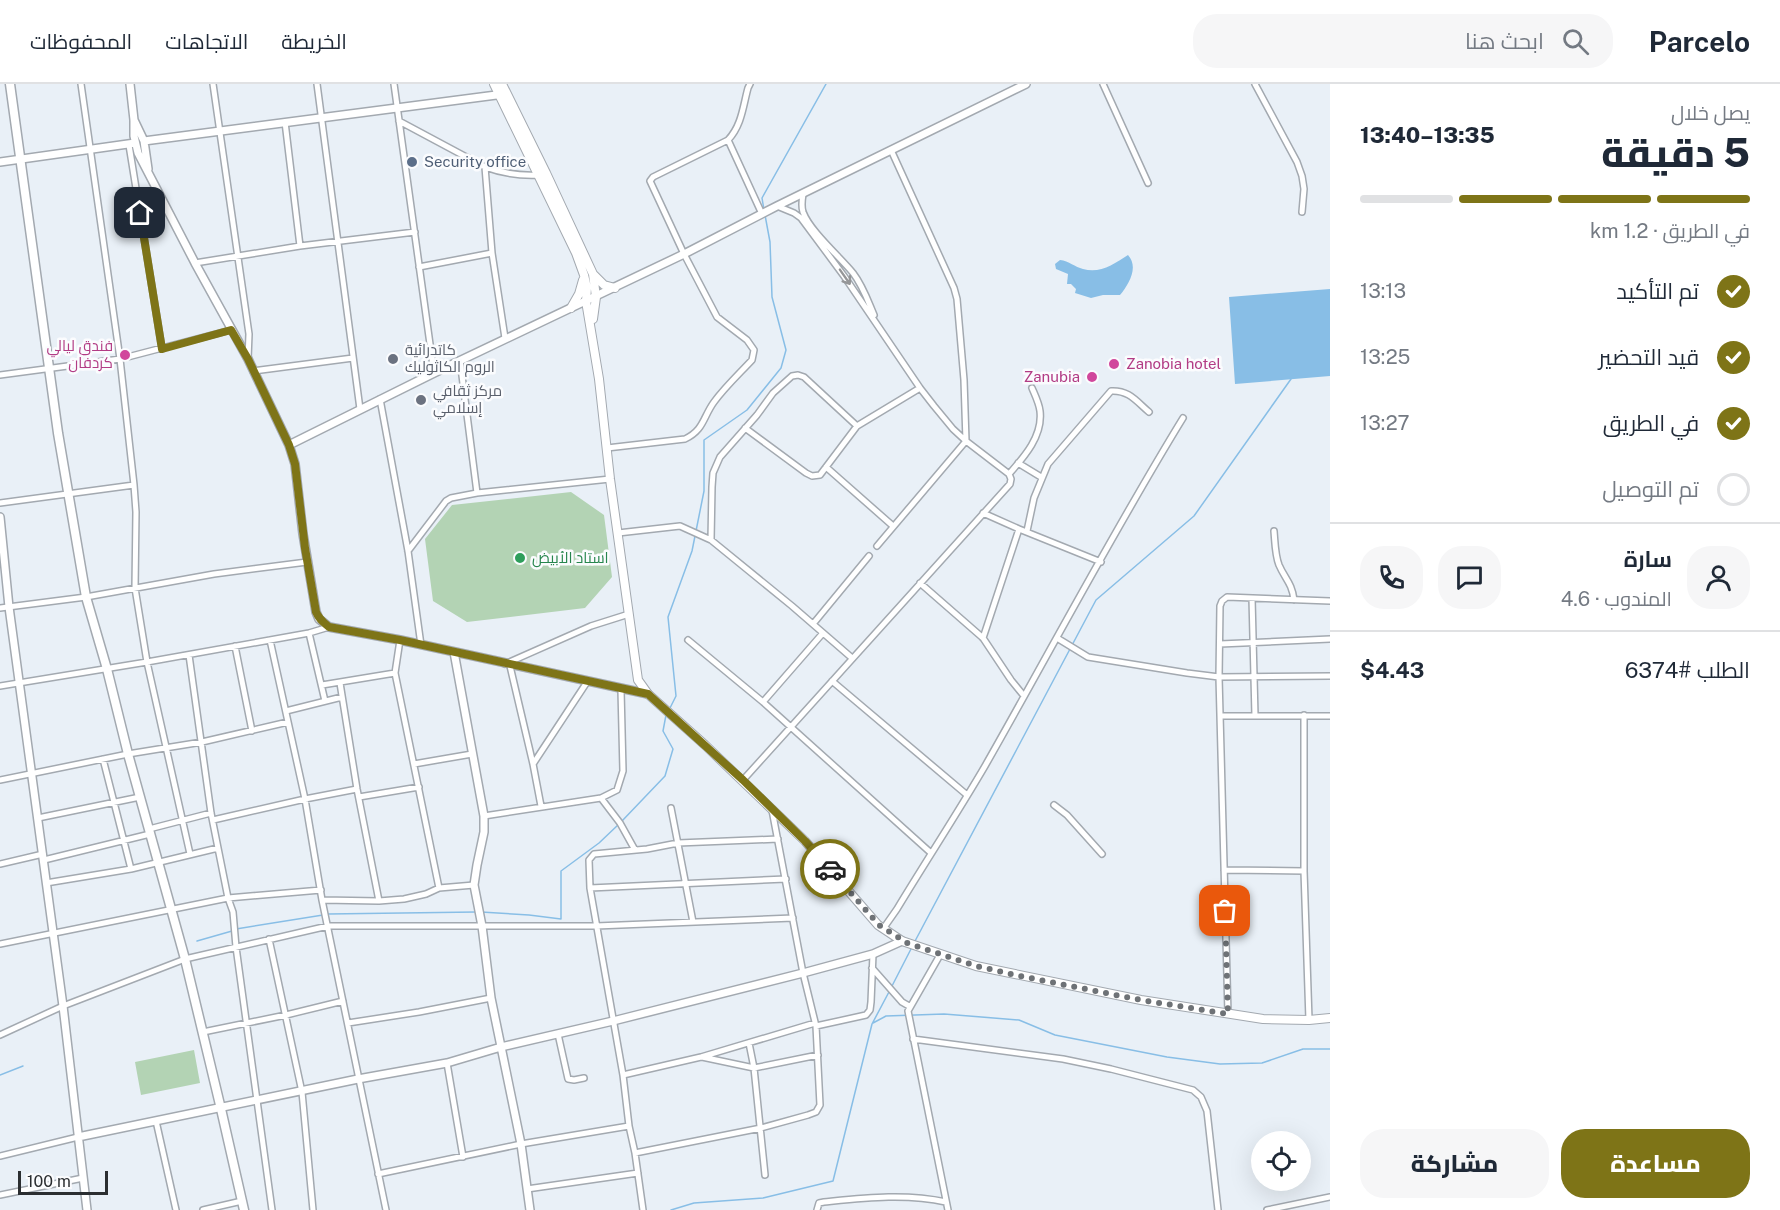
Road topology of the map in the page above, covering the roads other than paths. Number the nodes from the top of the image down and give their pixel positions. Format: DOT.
graph roads {
  1 [pos="10,84"];
  2 [pos="81,84"];
  3 [pos="130,84"];
  4 [pos="213,84"];
  5 [pos="317,84"];
  6 [pos="394,84"];
  7 [pos="494,84"];
  8 [pos="502,84"];
  9 [pos="750,84"];
  10 [pos="1026,84"];
  11 [pos="1103,84"];
  12 [pos="1255,84"];
  13 [pos="503,94"];
  14 [pos="398,109"];
  15 [pos="321,117"];
  16 [pos="134,120"];
  17 [pos="399,121"];
  18 [pos="285,122"];
  19 [pos="220,131"];
  20 [pos="728,140"];
  21 [pos="144,141"];
  22 [pos="132,144"];
  23 [pos="90,150"];
  24 [pos="891,150"];
  25 [pos="19,159"];
  26 [pos="0,162"];
  27 [pos="485,167"];
  28 [pos="147,169"];
  29 [pos="539,175"];
  30 [pos="1148,183"];
  31 [pos="802,194"];
  32 [pos="777,206"];
  33 [pos="1302,212"];
  34 [pos="762,214"];
  35 [pos="414,232"];
  36 [pos="339,242"];
  37 [pos="300,246"];
  38 [pos="492,253"];
  39 [pos="684,254"];
  40 [pos="238,255"];
  41 [pos="195,263"];
  42 [pos="419,267"];
  43 [pos="589,275"];
  44 [pos="615,288"];
  45 [pos="596,297"];
  46 [pos="586,302"];
  47 [pos="571,308"];
  48 [pos="877,325"];
  49 [pos="591,327"];
  50 [pos="231,330"];
  51 [pos="505,338"];
  52 [pos="162,349"];
  53 [pos="353,358"];
  54 [pos="120,359"];
  55 [pos="248,359"];
  56 [pos="460,360"];
  57 [pos="49,369"];
  58 [pos="254,371"];
  59 [pos="434,373"];
  60 [pos="0,375"];
  61 [pos="1032,387"];
  62 [pos="920,388"];
  63 [pos="380,398"];
  64 [pos="360,408"];
  65 [pos="1149,412"];
  66 [pos="1183,418"];
  67 [pos="857,426"];
  68 [pos="745,428"];
  69 [pos="966,441"];
  70 [pos="289,445"];
  71 [pos="607,448"];
  72 [pos="1018,464"];
  73 [pos="826,467"];
  74 [pos="1009,474"];
  75 [pos="1041,477"];
  76 [pos="610,479"];
  77 [pos="134,484"];
  78 [pos="477,493"];
  79 [pos="67,494"];
  80 [pos="0,503"];
  81 [pos="983,513"];
  82 [pos="0,518"];
  83 [pos="893,526"];
  84 [pos="1019,529"];
  85 [pos="1027,531"];
  86 [pos="1274,531"];
  87 [pos="618,533"];
  88 [pos="711,540"];
  89 [pos="878,546"];
  90 [pos="408,550"];
  91 [pos="869,555"];
  92 [pos="307,562"];
  93 [pos="1101,562"];
  94 [pos="920,583"];
  95 [pos="135,588"];
  96 [pos="86,597"];
  97 [pos="1252,598"];
  98 [pos="1294,600"];
  99 [pos="1330,601"];
  100 [pos="9,607"];
  101 [pos="0,608"];
  102 [pos="628,614"];
  103 [pos="813,624"];
  104 [pos="329,627"];
  105 [pos="309,633"];
  106 [pos="823,633"];
  107 [pos="983,638"];
  108 [pos="1057,638"];
  109 [pos="1330,639"];
  110 [pos="270,640"];
  111 [pos="400,640"];
  112 [pos="688,640"];
  113 [pos="1254,642"];
  114 [pos="1220,644"];
  115 [pos="421,645"];
  116 [pos="235,646"];
  117 [pos="453,652"];
  118 [pos="189,655"];
  119 [pos="852,658"];
  120 [pos="147,662"];
  121 [pos="507,665"];
  122 [pos="107,669"];
  123 [pos="395,673"];
  124 [pos="1255,676"];
  125 [pos="1330,676"];
  126 [pos="1219,677"];
  127 [pos="832,681"];
  128 [pos="587,682"];
  129 [pos="19,683"];
  130 [pos="339,683"];
  131 [pos="322,685"];
  132 [pos="0,686"];
  133 [pos="621,690"];
  134 [pos="648,694"];
  135 [pos="1024,696"];
  136 [pos="342,697"];
  137 [pos="325,701"];
  138 [pos="763,702"];
  139 [pos="286,711"];
  140 [pos="1304,715"];
  141 [pos="1220,716"];
  142 [pos="1255,716"];
  143 [pos="1330,716"];
  144 [pos="288,722"];
  145 [pos="790,728"];
  146 [pos="252,731"];
  147 [pos="202,742"];
  148 [pos="165,748"];
  149 [pos="128,754"];
  150 [pos="472,754"];
  151 [pos="103,759"];
  152 [pos="414,764"];
  153 [pos="533,764"];
  154 [pos="31,774"];
  155 [pos="0,780"];
  156 [pos="743,780"];
  157 [pos="419,787"];
  158 [pos="357,789"];
  159 [pos="967,795"];
  160 [pos="140,797"];
  161 [pos="359,797"];
  162 [pos="601,798"];
  163 [pos="305,799"];
  164 [pos="114,802"];
  165 [pos="1054,805"];
  166 [pos="541,806"];
  167 [pos="671,808"];
  168 [pos="772,808"];
  169 [pos="211,813"];
  170 [pos="484,816"];
  171 [pos="38,818"];
  172 [pos="184,820"];
  173 [pos="213,820"];
  174 [pos="150,831"];
  175 [pos="778,839"];
  176 [pos="124,840"];
  177 [pos="678,843"];
  178 [pos="218,848"];
  179 [pos="635,850"];
  180 [pos="931,853"];
  181 [pos="1102,854"];
  182 [pos="190,855"];
  183 [pos="43,857"];
  184 [pos="159,862"];
  185 [pos="0,864"];
  186 [pos="131,869"];
  187 [pos="1224,870"];
  188 [pos="1304,870"];
  189 [pos="786,879"];
  190 [pos="46,884"];
  191 [pos="687,884"];
  192 [pos="474,885"];
  193 [pos="439,888"];
  194 [pos="590,888"];
  195 [pos="321,890"];
  196 [pos="228,898"];
  197 [pos="379,901"];
  198 [pos="323,903"];
  199 [pos="171,910"];
  200 [pos="793,918"];
  201 [pos="693,922"];
  202 [pos="482,924"];
  203 [pos="328,926"];
  204 [pos="596,926"];
  205 [pos="883,929"];
  206 [pos="53,933"];
  207 [pos="269,939"];
  208 [pos="904,942"];
  209 [pos="0,945"];
  210 [pos="236,947"];
  211 [pos="873,954"];
  212 [pos="940,954"];
  213 [pos="185,959"];
  214 [pos="872,968"];
  215 [pos="803,973"];
  216 [pos="491,998"];
  217 [pos="343,1001"];
  218 [pos="63,1006"];
  219 [pos="909,1008"];
  220 [pos="1228,1014"];
  221 [pos="286,1015"];
  222 [pos="1330,1018"];
  223 [pos="1308,1020"];
  224 [pos="613,1021"];
  225 [pos="348,1023"];
  226 [pos="247,1024"];
  227 [pos="815,1025"];
  228 [pos="203,1032"];
  229 [pos="558,1034"];
  230 [pos="0,1035"];
  231 [pos="913,1039"];
  232 [pos="749,1043"];
  233 [pos="501,1047"];
  234 [pos="818,1055"];
  235 [pos="701,1057"];
  236 [pos="447,1063"];
  237 [pos="754,1068"];
  238 [pos="623,1075"];
  239 [pos="584,1078"];
  240 [pos="358,1079"];
  241 [pos="302,1092"];
  242 [pos="257,1100"];
  243 [pos="221,1109"];
  244 [pos="156,1121"];
  245 [pos="629,1126"];
  246 [pos="761,1128"];
  247 [pos="78,1137"];
  248 [pos="521,1144"];
  249 [pos="635,1153"];
  250 [pos="0,1156"];
  251 [pos="463,1157"];
  252 [pos="638,1173"];
  253 [pos="378,1174"];
  254 [pos="765,1174"];
  255 [pos="83,1178"];
  256 [pos="527,1189"];
  257 [pos="0,1195"];
  258 [pos="1330,1197"];
  259 [pos="946,1202"];
  260 [pos="1305,1202"];
  261 [pos="243,1206"];
  262 [pos="643,1208"];
  263 [pos="87,1210"];
  264 [pos="176,1210"];
  265 [pos="203,1210"];
  266 [pos="272,1210"];
  267 [pos="313,1210"];
  268 [pos="386,1210"];
  269 [pos="530,1210"];
  270 [pos="817,1210"];
  271 [pos="948,1210"];
  272 [pos="1218,1210"];
  273 [pos="1267,1210"];
  274 [pos="1306,1210"];
  1 -- 25 [label="main road"];
  2 -- 23 [label="street"];
  3 -- 16 [label="street"];
  4 -- 19 [label="street"];
  5 -- 15 [label="street"];
  6 -- 14 [label="street"];
  7 -- 13 [label="main road"];
  8 -- 13 [label="main road"];
  9 -- 20 [label="street"];
  10 -- 24 [label="street"];
  11 -- 30 [label="street"];
  12 -- 33 [label="street"];
  13 -- 14 [label="street"];
  13 -- 29 [label="main road"];
  13 -- 43 [label="main road"];
  14 -- 15 [label="street"];
  14 -- 17 [label="street"];
  15 -- 18 [label="street"];
  15 -- 36 [label="street"];
  16 -- 21 [label="street"];
  16 -- 22 [label="street"];
  17 -- 27 [label="street"];
  17 -- 35 [label="street"];
  18 -- 19 [label="street"];
  18 -- 37 [label="street"];
  19 -- 21 [label="street"];
  19 -- 40 [label="street"];
  20 -- 34 [label="street"];
  20 -- 39 [label="street"];
  21 -- 28 [label="street"];
  22 -- 23 [label="street"];
  22 -- 28 [label="street"];
  22 -- 52 [label="street"];
  23 -- 25 [label="street"];
  23 -- 54 [label="street"];
  24 -- 31 [label="street"];
  24 -- 69 [label="street"];
  25 -- 26 [label="street"];
  25 -- 57 [label="main road"];
  27 -- 29 [label="street"];
  27 -- 38 [label="street"];
  28 -- 41 [label="street"];
  29 -- 43 [label="main road"];
  31 -- 32 [label="street"];
  31 -- 48 [label="street"];
  32 -- 34 [label="street"];
  32 -- 48 [label="street, one-way"];
  34 -- 39 [label="street"];
  35 -- 36 [label="street"];
  35 -- 42 [label="street"];
  36 -- 37 [label="street"];
  36 -- 53 [label="street"];
  37 -- 40 [label="street"];
  38 -- 42 [label="street"];
  38 -- 51 [label="street"];
  39 -- 44 [label="street"];
  39 -- 71 [label="street"];
  40 -- 41 [label="street"];
  40 -- 55 [label="street"];
  41 -- 50 [label="street"];
  42 -- 59 [label="street"];
  43 -- 44 [label="main road"];
  43 -- 45 [label="main road"];
  43 -- 46 [label="main road"];
  43 -- 47 [label="main road"];
  44 -- 45 [label="street"];
  45 -- 46 [label="street"];
  45 -- 49 [label="main road"];
  46 -- 47 [label="street"];
  46 -- 49 [label="main road"];
  47 -- 51 [label="street"];
  48 -- 62 [label="street"];
  49 -- 71 [label="main road"];
  50 -- 52 [label="street"];
  50 -- 55 [label="street"];
  51 -- 56 [label="street"];
  52 -- 54 [label="street"];
  53 -- 58 [label="street"];
  53 -- 64 [label="street"];
  54 -- 57 [label="street"];
  54 -- 77 [label="street"];
  55 -- 58 [label="street"];
  56 -- 59 [label="street"];
  56 -- 78 [label="street"];
  57 -- 60 [label="street"];
  57 -- 79 [label="main road"];
  58 -- 70 [label="street"];
  59 -- 63 [label="street"];
  61 -- 72 [label="street"];
  62 -- 67 [label="street"];
  62 -- 69 [label="street"];
  63 -- 64 [label="street"];
  63 -- 90 [label="street"];
  64 -- 70 [label="street"];
  65 -- 75 [label="street"];
  66 -- 93 [label="street"];
  67 -- 68 [label="street"];
  67 -- 73 [label="street"];
  68 -- 73 [label="street"];
  68 -- 88 [label="street"];
  69 -- 74 [label="street"];
  69 -- 83 [label="street"];
  70 -- 92 [label="street"];
  71 -- 76 [label="main road"];
  72 -- 74 [label="street"];
  72 -- 75 [label="street"];
  73 -- 83 [label="street"];
  74 -- 81 [label="street"];
  75 -- 85 [label="street"];
  76 -- 78 [label="street"];
  76 -- 87 [label="main road"];
  77 -- 79 [label="street"];
  77 -- 95 [label="street"];
  78 -- 90 [label="street"];
  79 -- 80 [label="street"];
  79 -- 96 [label="main road"];
  81 -- 84 [label="street"];
  81 -- 94 [label="street"];
  82 -- 100 [label="street"];
  83 -- 89 [label="street"];
  84 -- 85 [label="street"];
  84 -- 107 [label="street"];
  85 -- 93 [label="street"];
  86 -- 98 [label="street"];
  87 -- 88 [label="street"];
  87 -- 102 [label="main road"];
  88 -- 103 [label="street"];
  90 -- 115 [label="street"];
  91 -- 103 [label="street"];
  92 -- 95 [label="street"];
  92 -- 104 [label="street"];
  93 -- 108 [label="street"];
  94 -- 107 [label="street"];
  94 -- 119 [label="street"];
  95 -- 96 [label="street"];
  95 -- 120 [label="street"];
  96 -- 100 [label="street"];
  96 -- 122 [label="main road"];
  97 -- 98 [label="street"];
  97 -- 113 [label="street"];
  97 -- 114 [label="street"];
  98 -- 99 [label="street"];
  100 -- 101 [label="street"];
  100 -- 129 [label="street"];
  102 -- 121 [label="street"];
  102 -- 134 [label="main road"];
  103 -- 106 [label="street"];
  104 -- 105 [label="street"];
  104 -- 111 [label="street"];
  105 -- 110 [label="street"];
  105 -- 131 [label="street"];
  106 -- 119 [label="street"];
  106 -- 138 [label="street"];
  107 -- 135 [label="street"];
  108 -- 126 [label="street"];
  108 -- 135 [label="street"];
  109 -- 113 [label="street"];
  110 -- 116 [label="street"];
  110 -- 139 [label="street"];
  111 -- 115 [label="street"];
  111 -- 123 [label="street"];
  112 -- 138 [label="street"];
  113 -- 114 [label="street"];
  113 -- 124 [label="street"];
  114 -- 126 [label="street"];
  115 -- 117 [label="street"];
  116 -- 118 [label="street"];
  116 -- 146 [label="street"];
  117 -- 121 [label="street"];
  117 -- 150 [label="street"];
  118 -- 120 [label="street"];
  118 -- 147 [label="street"];
  119 -- 127 [label="street"];
  120 -- 122 [label="street"];
  120 -- 148 [label="street"];
  121 -- 128 [label="street"];
  121 -- 153 [label="street"];
  122 -- 129 [label="street"];
  122 -- 149 [label="main road"];
  123 -- 130 [label="street"];
  123 -- 152 [label="street"];
  124 -- 125 [label="street"];
  124 -- 126 [label="street"];
  124 -- 142 [label="street"];
  126 -- 141 [label="street"];
  127 -- 145 [label="street"];
  127 -- 159 [label="street"];
  128 -- 133 [label="street"];
  128 -- 153 [label="street"];
  129 -- 132 [label="street"];
  129 -- 154 [label="street"];
  130 -- 131 [label="street"];
  130 -- 136 [label="street"];
  131 -- 137 [label="street"];
  133 -- 134 [label="street"];
  133 -- 162 [label="street"];
  134 -- 156 [label="main road"];
  135 -- 159 [label="street"];
  136 -- 137 [label="street"];
  136 -- 158 [label="street"];
  137 -- 139 [label="street"];
  138 -- 145 [label="street"];
  139 -- 144 [label="street"];
  140 -- 142 [label="street"];
  140 -- 143 [label="street"];
  140 -- 188 [label="street"];
  141 -- 142 [label="street"];
  141 -- 187 [label="street"];
  144 -- 146 [label="street"];
  144 -- 163 [label="street"];
  145 -- 156 [label="street"];
  145 -- 180 [label="street"];
  146 -- 147 [label="street"];
  147 -- 148 [label="street"];
  147 -- 169 [label="street"];
  148 -- 149 [label="street"];
  148 -- 172 [label="street"];
  149 -- 151 [label="street"];
  149 -- 160 [label="main road"];
  150 -- 152 [label="street"];
  150 -- 170 [label="street"];
  151 -- 154 [label="street"];
  151 -- 164 [label="street"];
  152 -- 157 [label="street"];
  153 -- 166 [label="street"];
  154 -- 155 [label="street"];
  154 -- 171 [label="street"];
  156 -- 168 [label="main road"];
  157 -- 161 [label="street"];
  157 -- 193 [label="street"];
  158 -- 161 [label="street"];
  158 -- 163 [label="street"];
  159 -- 180 [label="street"];
  160 -- 164 [label="street"];
  160 -- 174 [label="main road"];
  161 -- 197 [label="street"];
  162 -- 166 [label="street"];
  162 -- 179 [label="street"];
  163 -- 173 [label="street"];
  163 -- 195 [label="street"];
  164 -- 171 [label="street"];
  164 -- 176 [label="street"];
  165 -- 181 [label="street"];
  166 -- 170 [label="street"];
  167 -- 177 [label="street"];
  168 -- 175 [label="street"];
  168 -- 205 [label="main road"];
  169 -- 172 [label="street"];
  169 -- 173 [label="street"];
  170 -- 192 [label="street"];
  171 -- 183 [label="street"];
  172 -- 174 [label="street"];
  172 -- 182 [label="street"];
  173 -- 178 [label="street"];
  174 -- 176 [label="street"];
  174 -- 184 [label="main road"];
  175 -- 177 [label="street"];
  175 -- 189 [label="street"];
  176 -- 183 [label="street"];
  176 -- 186 [label="street"];
  177 -- 179 [label="street"];
  177 -- 191 [label="street"];
  178 -- 182 [label="street"];
  178 -- 196 [label="street"];
  179 -- 194 [label="street"];
  180 -- 205 [label="street"];
  182 -- 184 [label="street"];
  183 -- 185 [label="street"];
  183 -- 190 [label="street"];
  184 -- 186 [label="street"];
  184 -- 199 [label="main road"];
  186 -- 190 [label="street"];
  187 -- 188 [label="street"];
  187 -- 220 [label="street"];
  188 -- 223 [label="street"];
  189 -- 191 [label="street"];
  189 -- 200 [label="street"];
  190 -- 206 [label="street"];
  191 -- 194 [label="street"];
  191 -- 201 [label="street"];
  192 -- 193 [label="street"];
  192 -- 202 [label="street"];
  193 -- 197 [label="street"];
  194 -- 204 [label="street"];
  195 -- 196 [label="street"];
  195 -- 198 [label="street"];
  196 -- 199 [label="street"];
  196 -- 210 [label="street"];
  197 -- 198 [label="street"];
  198 -- 203 [label="street"];
  199 -- 206 [label="street"];
  199 -- 213 [label="main road"];
  200 -- 201 [label="street"];
  200 -- 215 [label="street"];
  201 -- 204 [label="street"];
  202 -- 203 [label="street"];
  202 -- 204 [label="street"];
  202 -- 216 [label="street"];
  203 -- 207 [label="street"];
  203 -- 217 [label="street"];
  204 -- 224 [label="street"];
  205 -- 208 [label="main road"];
  206 -- 209 [label="street"];
  206 -- 218 [label="street"];
  207 -- 210 [label="street"];
  207 -- 221 [label="street"];
  208 -- 211 [label="street"];
  208 -- 212 [label="main road"];
  210 -- 213 [label="street"];
  210 -- 226 [label="street"];
  211 -- 214 [label="street"];
  211 -- 215 [label="street"];
  212 -- 219 [label="street"];
  212 -- 220 [label="main road"];
  213 -- 218 [label="street"];
  213 -- 228 [label="main road"];
  214 -- 219 [label="street"];
  214 -- 227 [label="street"];
  215 -- 224 [label="street"];
  215 -- 227 [label="street"];
  216 -- 225 [label="street"];
  216 -- 233 [label="street"];
  217 -- 221 [label="street"];
  217 -- 225 [label="street"];
  218 -- 230 [label="street"];
  218 -- 247 [label="street"];
  219 -- 231 [label="street"];
  220 -- 223 [label="main road"];
  221 -- 226 [label="street"];
  221 -- 241 [label="street"];
  222 -- 223 [label="main road"];
  224 -- 229 [label="street"];
  224 -- 238 [label="street"];
  225 -- 240 [label="street"];
  226 -- 228 [label="street"];
  226 -- 242 [label="street"];
  227 -- 232 [label="street"];
  227 -- 234 [label="street"];
  228 -- 243 [label="main road"];
  229 -- 233 [label="street"];
  229 -- 239 [label="street"];
  231 -- 259 [label="street"];
  231 -- 272 [label="street"];
  232 -- 235 [label="street"];
  232 -- 237 [label="street"];
  233 -- 236 [label="street"];
  233 -- 248 [label="street"];
  234 -- 237 [label="street"];
  234 -- 246 [label="street"];
  235 -- 237 [label="street"];
  235 -- 238 [label="street"];
  236 -- 240 [label="street"];
  236 -- 251 [label="street"];
  237 -- 246 [label="street"];
  238 -- 245 [label="street"];
  240 -- 241 [label="street"];
  240 -- 253 [label="street"];
  241 -- 242 [label="street"];
  241 -- 267 [label="street"];
  242 -- 243 [label="street"];
  242 -- 266 [label="street"];
  243 -- 244 [label="street"];
  243 -- 261 [label="main road"];
  244 -- 247 [label="street"];
  244 -- 264 [label="street"];
  245 -- 248 [label="street"];
  245 -- 249 [label="street"];
  246 -- 249 [label="street"];
  246 -- 254 [label="street"];
  247 -- 250 [label="street"];
  247 -- 255 [label="street"];
  248 -- 251 [label="street"];
  248 -- 256 [label="street"];
  249 -- 252 [label="street"];
  251 -- 253 [label="street"];
  252 -- 256 [label="street"];
  252 -- 262 [label="street"];
  253 -- 268 [label="street"];
  255 -- 257 [label="street"];
  255 -- 263 [label="street"];
  256 -- 269 [label="street"];
  258 -- 260 [label="street"];
  259 -- 270 [label="street"];
  259 -- 271 [label="street"];
  260 -- 273 [label="street"];
  260 -- 274 [label="street"];
  261 -- 265 [label="street"];
}
